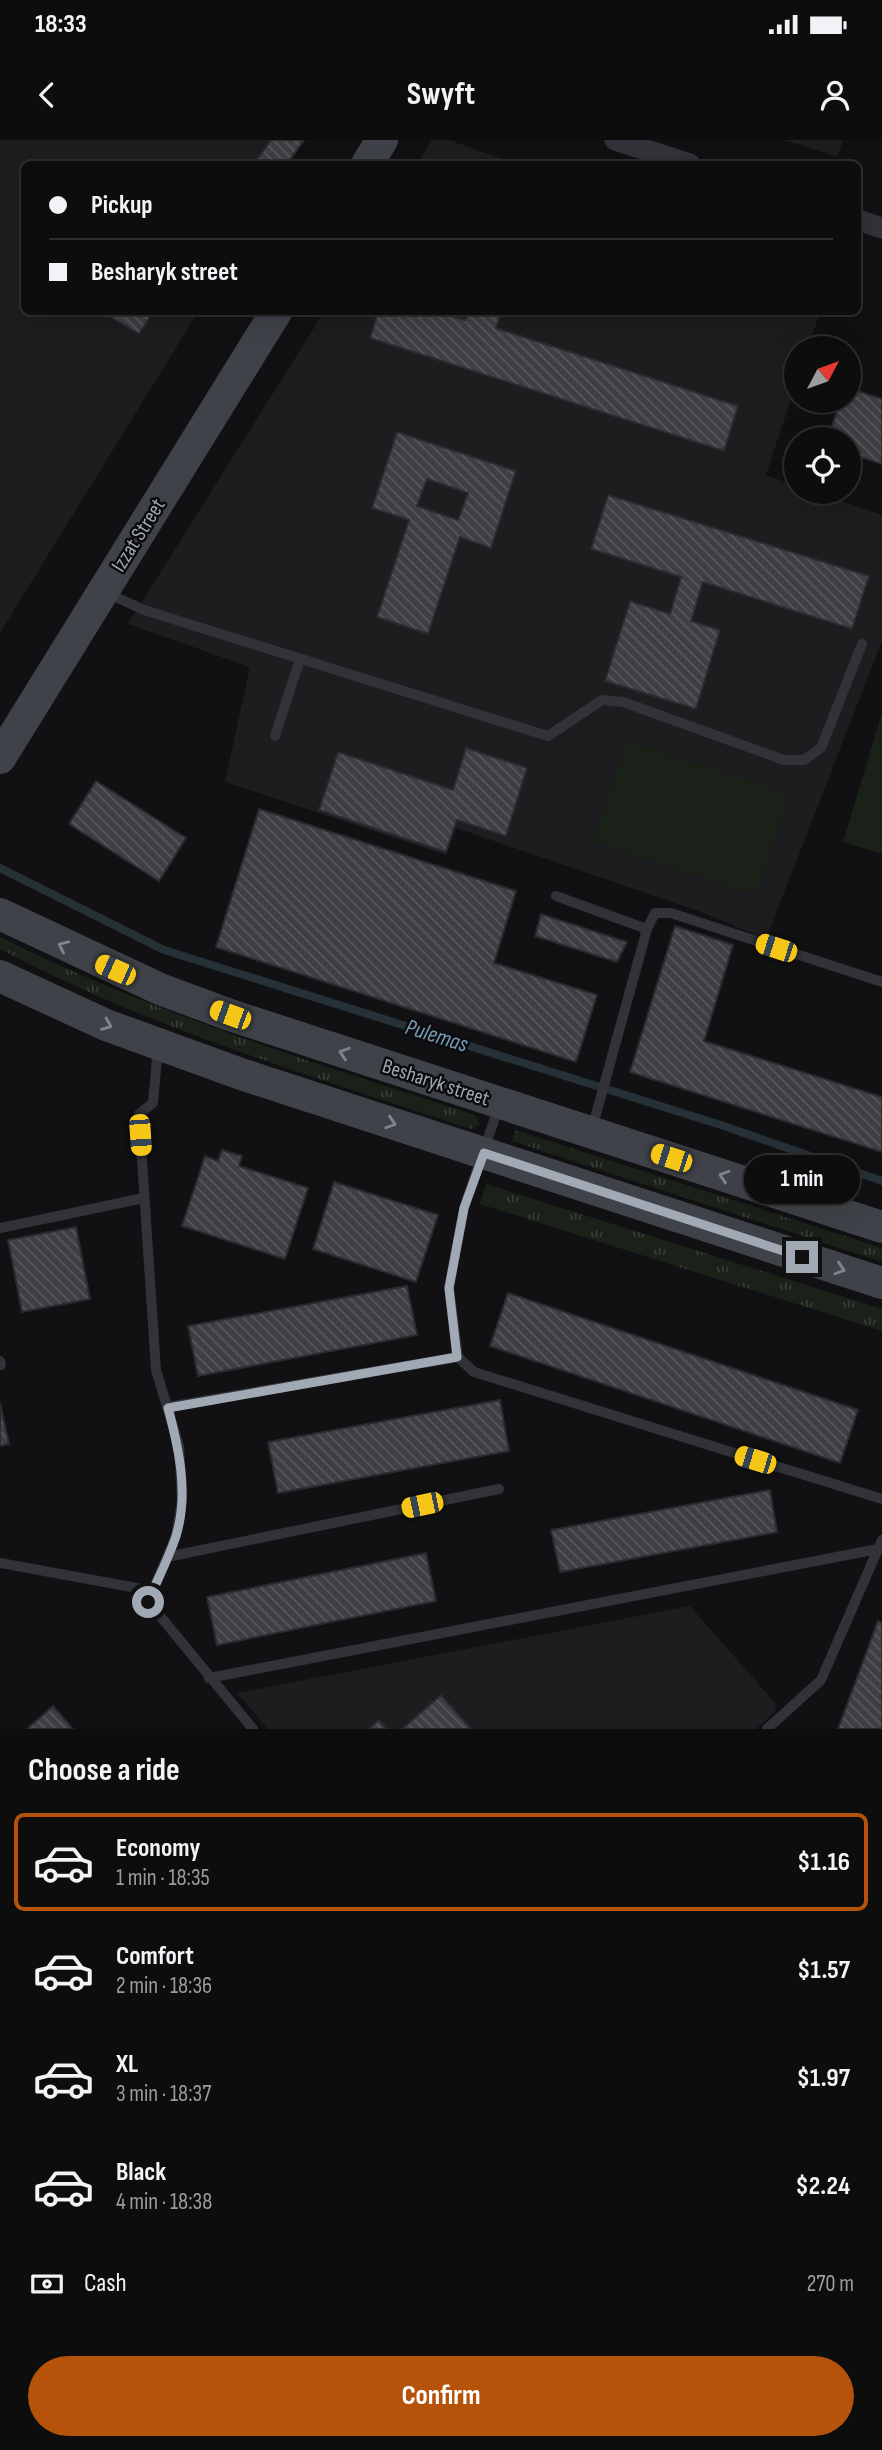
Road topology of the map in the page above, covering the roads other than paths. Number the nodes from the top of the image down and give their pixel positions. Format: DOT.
graph roads {
  1 [pos="382,140"];
  2 [pos="615,140"];
  3 [pos="369,161"];
  4 [pos="681,161"];
  5 [pos="861,221"];
  6 [pos="882,228"];
  7 [pos="274,315"];
  8 [pos="103,591"];
  9 [pos="862,644"];
  10 [pos="300,659"];
  11 [pos="275,736"];
  12 [pos="0,758"];
  13 [pos="556,896"];
  14 [pos="0,914"];
  15 [pos="647,929"];
  16 [pos="0,976"];
  17 [pos="882,982"];
  18 [pos="158,1044"];
  19 [pos="500,1103"];
  20 [pos="591,1133"];
  21 [pos="484,1153"];
  22 [pos="144,1198"];
  23 [pos="882,1227"];
  24 [pos="0,1228"];
  25 [pos="882,1283"];
  26 [pos="457,1357"];
  27 [pos="168,1408"];
  28 [pos="499,1489"];
  29 [pos="882,1499"];
  30 [pos="880,1544"];
  31 [pos="167,1557"];
  32 [pos="0,1563"];
  33 [pos="148,1602"];
  34 [pos="209,1678"];
  35 [pos="253,1729"];
  36 [pos="767,1729"];
  1 -- 3 [label="main road"];
  2 -- 4 [label="street"];
  5 -- 6 [label="street"];
  7 -- 8 [label="main road, Izzat Street"];
  8 -- 10 [label="lane"];
  8 -- 12 [label="main road, Izzat Street"];
  9 -- 10 [label="lane"];
  10 -- 11 [label="lane"];
  13 -- 15 [label="lane"];
  19 -- 14 [label="main road, Besharyk street, one-way"];
  15 -- 17 [label="lane"];
  15 -- 20 [label="lane"];
  16 -- 18 [label="main road, one-way"];
  18 -- 21 [label="main road, one-way"];
  18 -- 22 [label="lane"];
  19 -- 20 [label="main road, Besharyk street"];
  19 -- 21 [label="lane"];
  23 -- 20 [label="main road, Besharyk street, one-way"];
  21 -- 25 [label="main road, one-way"];
  21 -- 26 [label="lane"];
  22 -- 24 [label="lane"];
  22 -- 27 [label="lane"];
  26 -- 27 [label="lane"];
  26 -- 29 [label="lane"];
  27 -- 31 [label="lane"];
  28 -- 31 [label="lane"];
  30 -- 34 [label="lane"];
  30 -- 36 [label="lane"];
  31 -- 33 [label="lane"];
  32 -- 33 [label="lane"];
  33 -- 34 [label="lane"];
  34 -- 35 [label="lane"];
}
